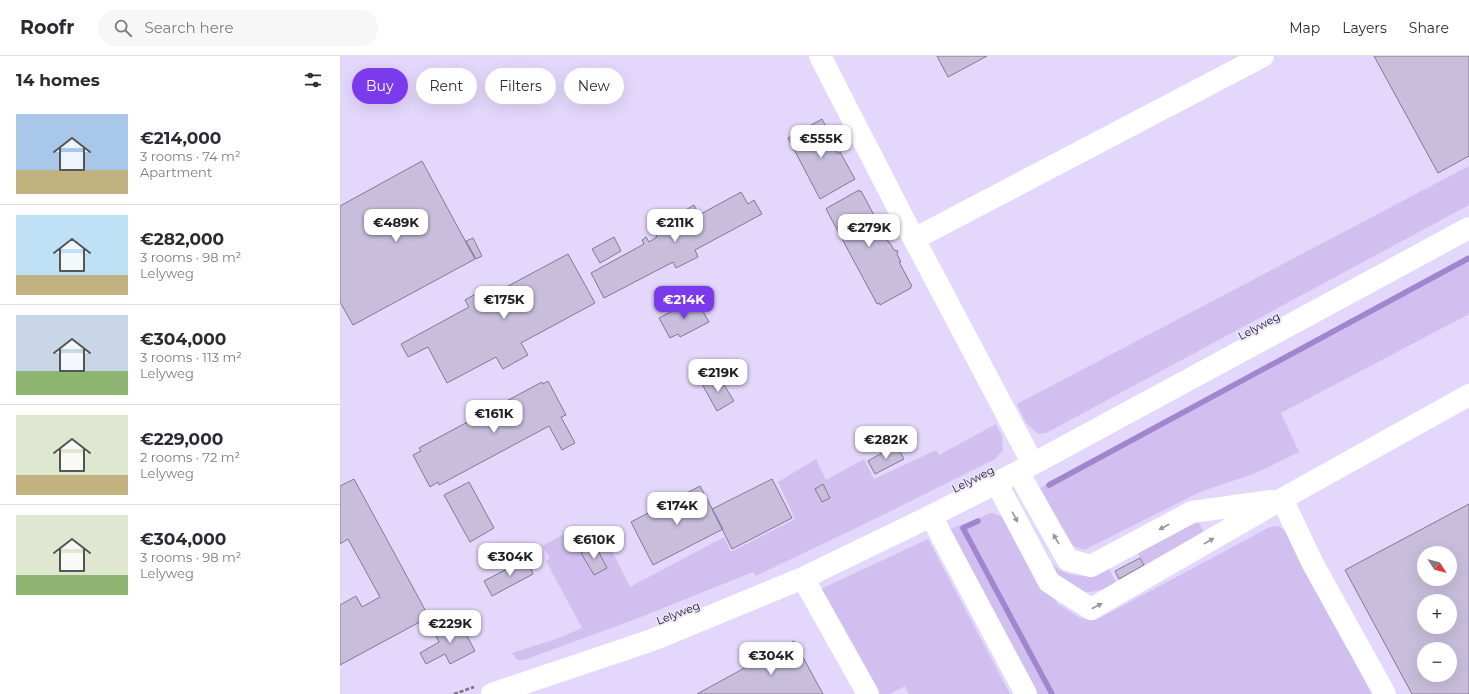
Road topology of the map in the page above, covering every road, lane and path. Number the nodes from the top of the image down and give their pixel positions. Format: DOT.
graph roads {
  1 [pos="820,56"];
  2 [pos="1263,56"];
  3 [pos="1469,228"];
  4 [pos="914,240"];
  5 [pos="1469,395"];
  6 [pos="1025,468"];
  7 [pos="996,482"];
  8 [pos="1282,499"];
  9 [pos="931,516"];
  10 [pos="803,578"];
  11 [pos="484,690"];
  12 [pos="454,694"];
  13 [pos="868,694"];
  14 [pos="1026,694"];
  15 [pos="1385,694"];
  1 -- 4 [label="street"];
  2 -- 4 [label="street"];
  3 -- 6 [label="street, Lelyweg"];
  4 -- 6 [label="street"];
  5 -- 8 [label="street"];
  6 -- 7 [label="street, Lelyweg"];
  8 -- 6 [label="street, one-way"];
  7 -- 8 [label="street, one-way"];
  7 -- 9 [label="street, Lelyweg"];
  8 -- 15 [label="street"];
  9 -- 10 [label="street, Lelyweg"];
  9 -- 14 [label="street"];
  10 -- 11 [label="street, Lelyweg"];
  10 -- 13 [label="street"];
  11 -- 12 [label="path"];
}
